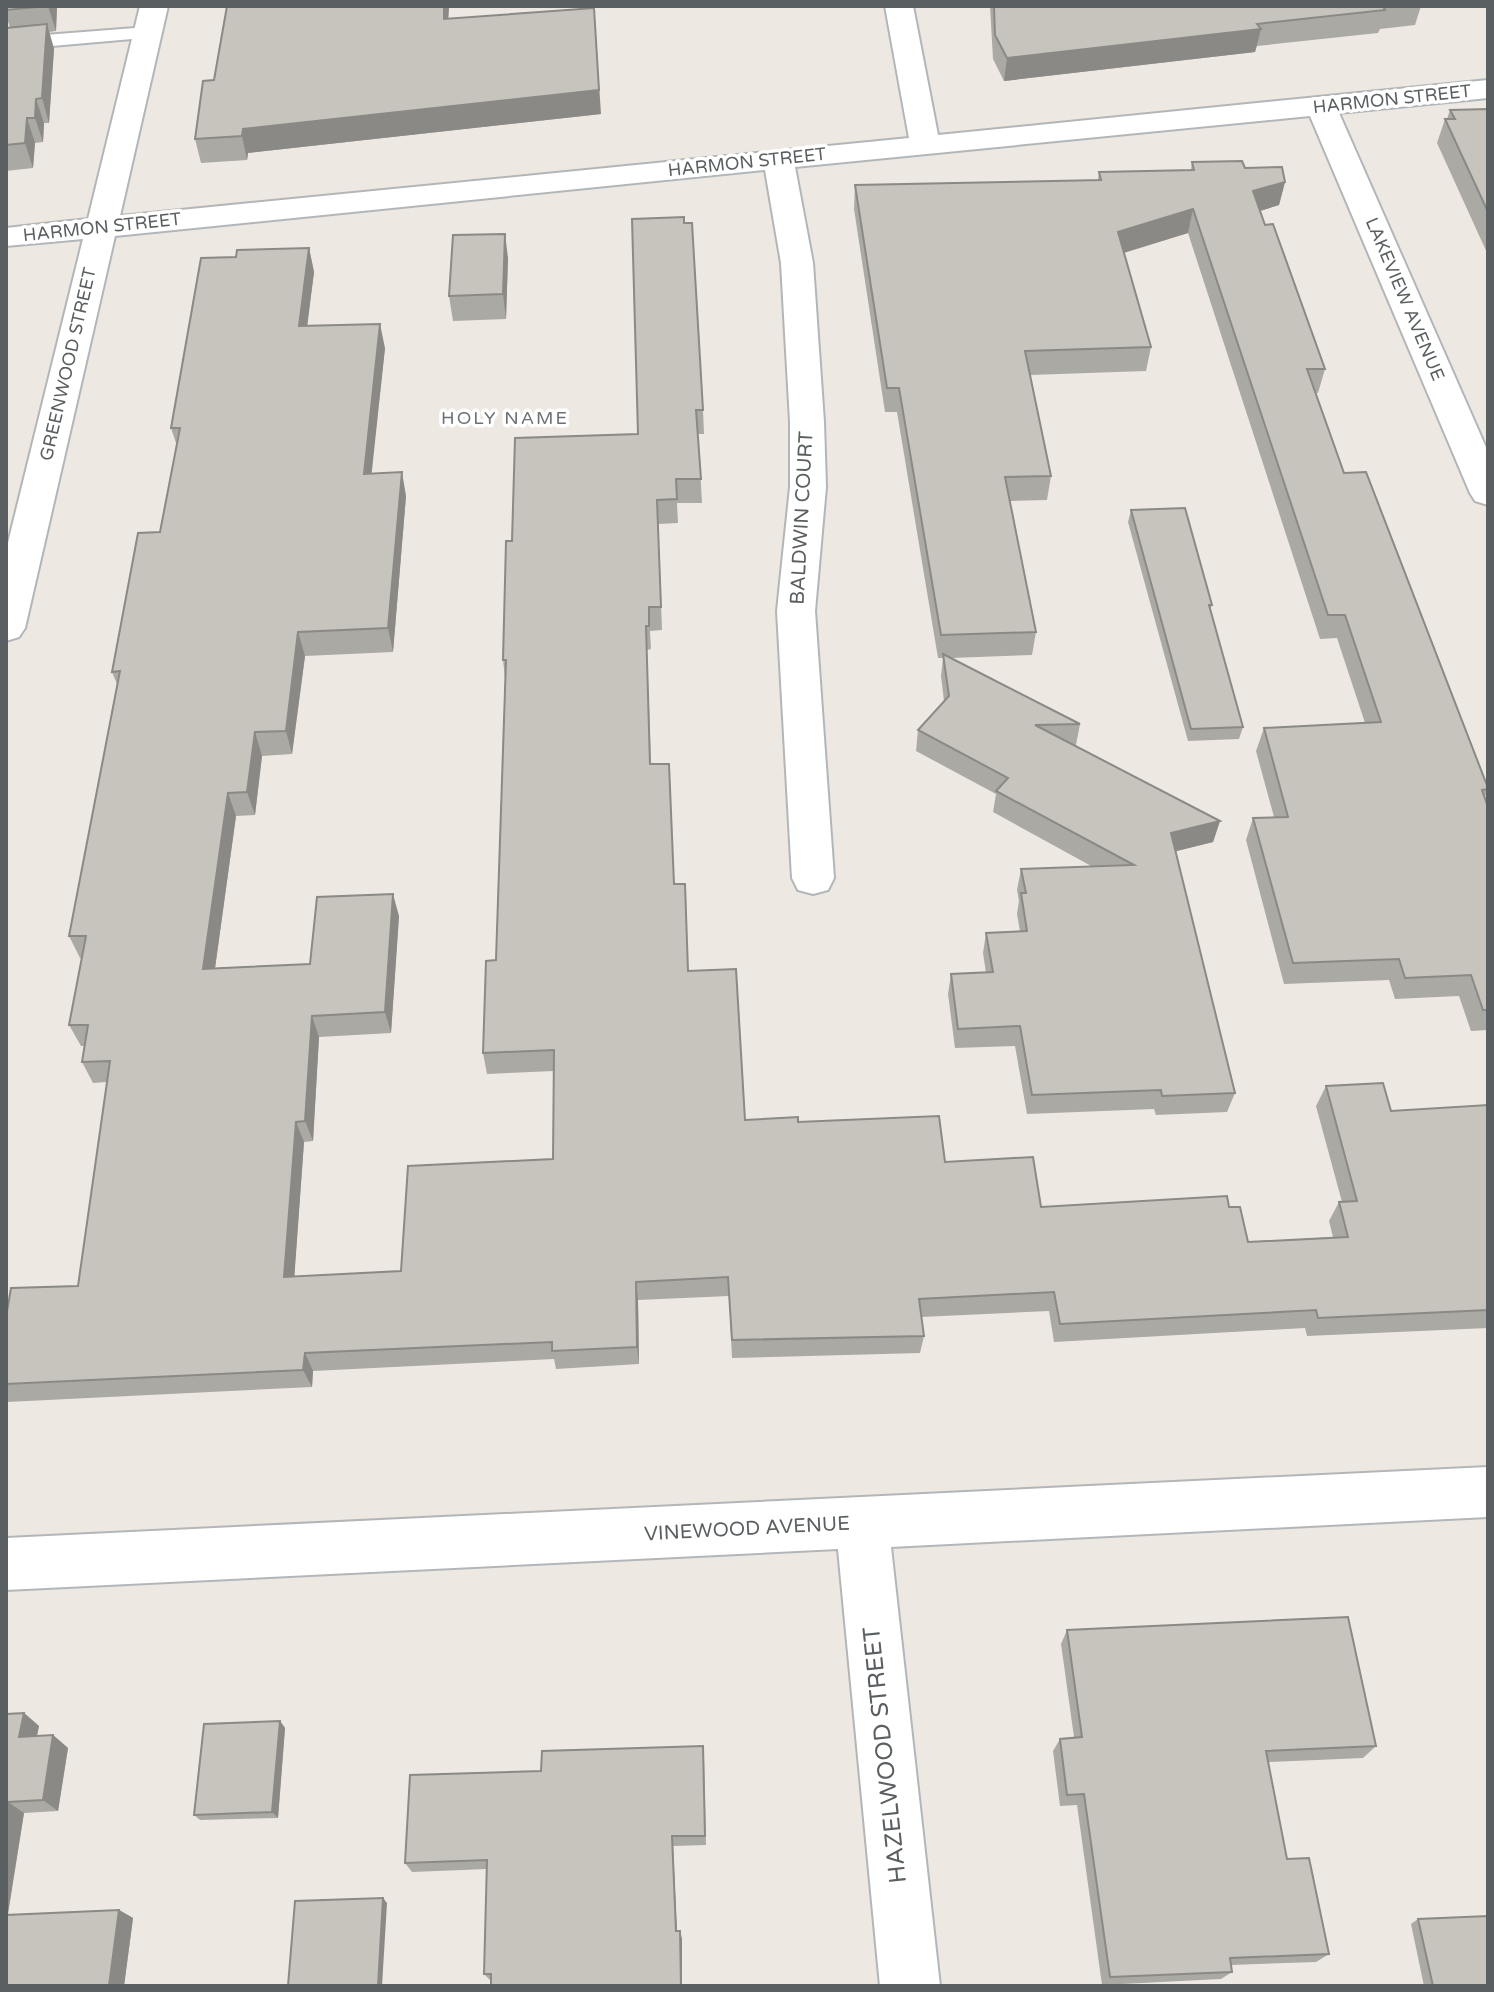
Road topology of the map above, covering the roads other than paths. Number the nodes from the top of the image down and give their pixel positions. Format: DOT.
graph roads {
  1 [pos="899,6"];
  2 [pos="151,20"];
  3 [pos="6,44"];
  4 [pos="1488,89"];
  5 [pos="1321,106"];
  6 [pos="925,144"];
  7 [pos="778,159"];
  8 [pos="101,227"];
  9 [pos="6,237"];
  10 [pos="1488,493"];
  11 [pos="6,628"];
  12 [pos="813,878"];
  13 [pos="1488,1492"];
  14 [pos="862,1524"];
  15 [pos="6,1564"];
  16 [pos="910,1986"];
  1 -- 6 [label="street"];
  2 -- 3 [label="lane"];
  2 -- 8 [label="street, GREENWOOD STREET"];
  4 -- 5 [label="street, HARMON STREET"];
  5 -- 6 [label="street, HARMON STREET"];
  5 -- 10 [label="street, LAKEVIEW AVENUE"];
  6 -- 7 [label="street, HARMON STREET"];
  7 -- 8 [label="street, HARMON STREET"];
  7 -- 12 [label="street, BALDWIN COURT"];
  8 -- 9 [label="street, HARMON STREET"];
  8 -- 11 [label="street, GREENWOOD STREET"];
  13 -- 14 [label="street, VINEWOOD AVENUE"];
  14 -- 15 [label="street, VINEWOOD AVENUE"];
  14 -- 16 [label="street, HAZELWOOD STREET"];
}
